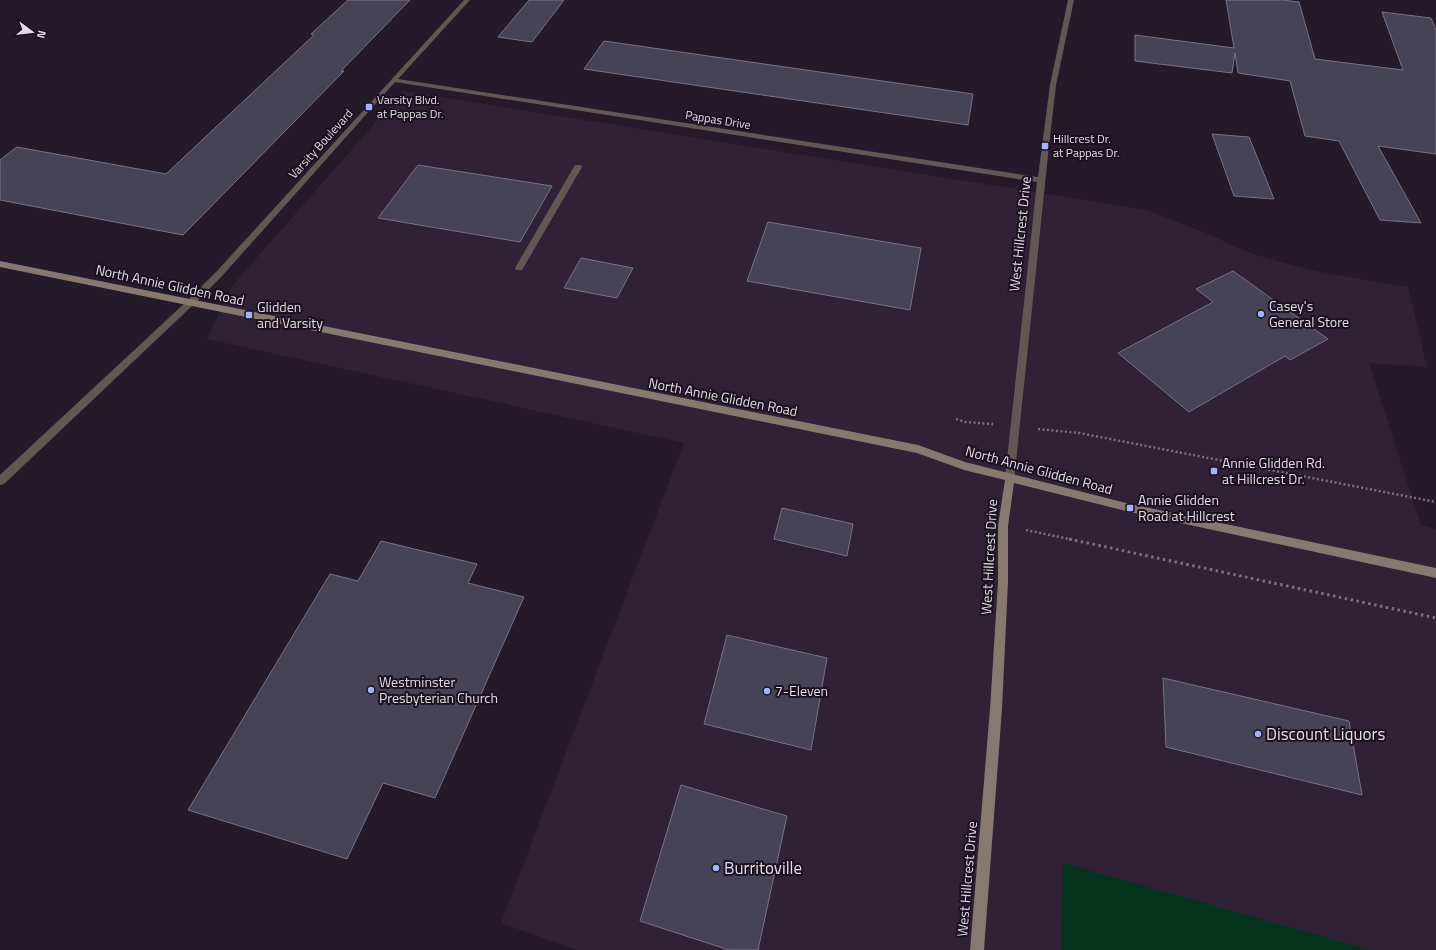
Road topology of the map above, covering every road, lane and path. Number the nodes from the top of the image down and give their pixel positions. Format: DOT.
graph roads {
  1 [pos="467,0"];
  2 [pos="1070,0"];
  3 [pos="393,80"];
  4 [pos="578,167"];
  5 [pos="1040,180"];
  6 [pos="0,264"];
  7 [pos="519,268"];
  8 [pos="190,303"];
  9 [pos="956,418"];
  10 [pos="1014,427"];
  11 [pos="1010,478"];
  12 [pos="0,481"];
  13 [pos="1436,502"];
  14 [pos="1003,526"];
  15 [pos="1436,573"];
  16 [pos="1436,618"];
  17 [pos="976,950"];
  1 -- 3 [label="street, Varsity Boulevard"];
  2 -- 5 [label="street, West Hillcrest Drive"];
  3 -- 5 [label="street, Pappas Drive"];
  3 -- 8 [label="street, Varsity Boulevard"];
  4 -- 7 [label="street"];
  5 -- 10 [label="street, West Hillcrest Drive"];
  6 -- 8 [label="main road, North Annie Glidden Road"];
  8 -- 11 [label="main road, North Annie Glidden Road"];
  8 -- 12 [label="street, Varsity Boulevard"];
  9 -- 10 [label="path"];
  10 -- 11 [label="street, West Hillcrest Drive"];
  10 -- 13 [label="path"];
  11 -- 14 [label="main road, West Hillcrest Drive"];
  11 -- 15 [label="main road, North Annie Glidden Road"];
  14 -- 16 [label="path"];
  14 -- 17 [label="main road, West Hillcrest Drive"];
}
